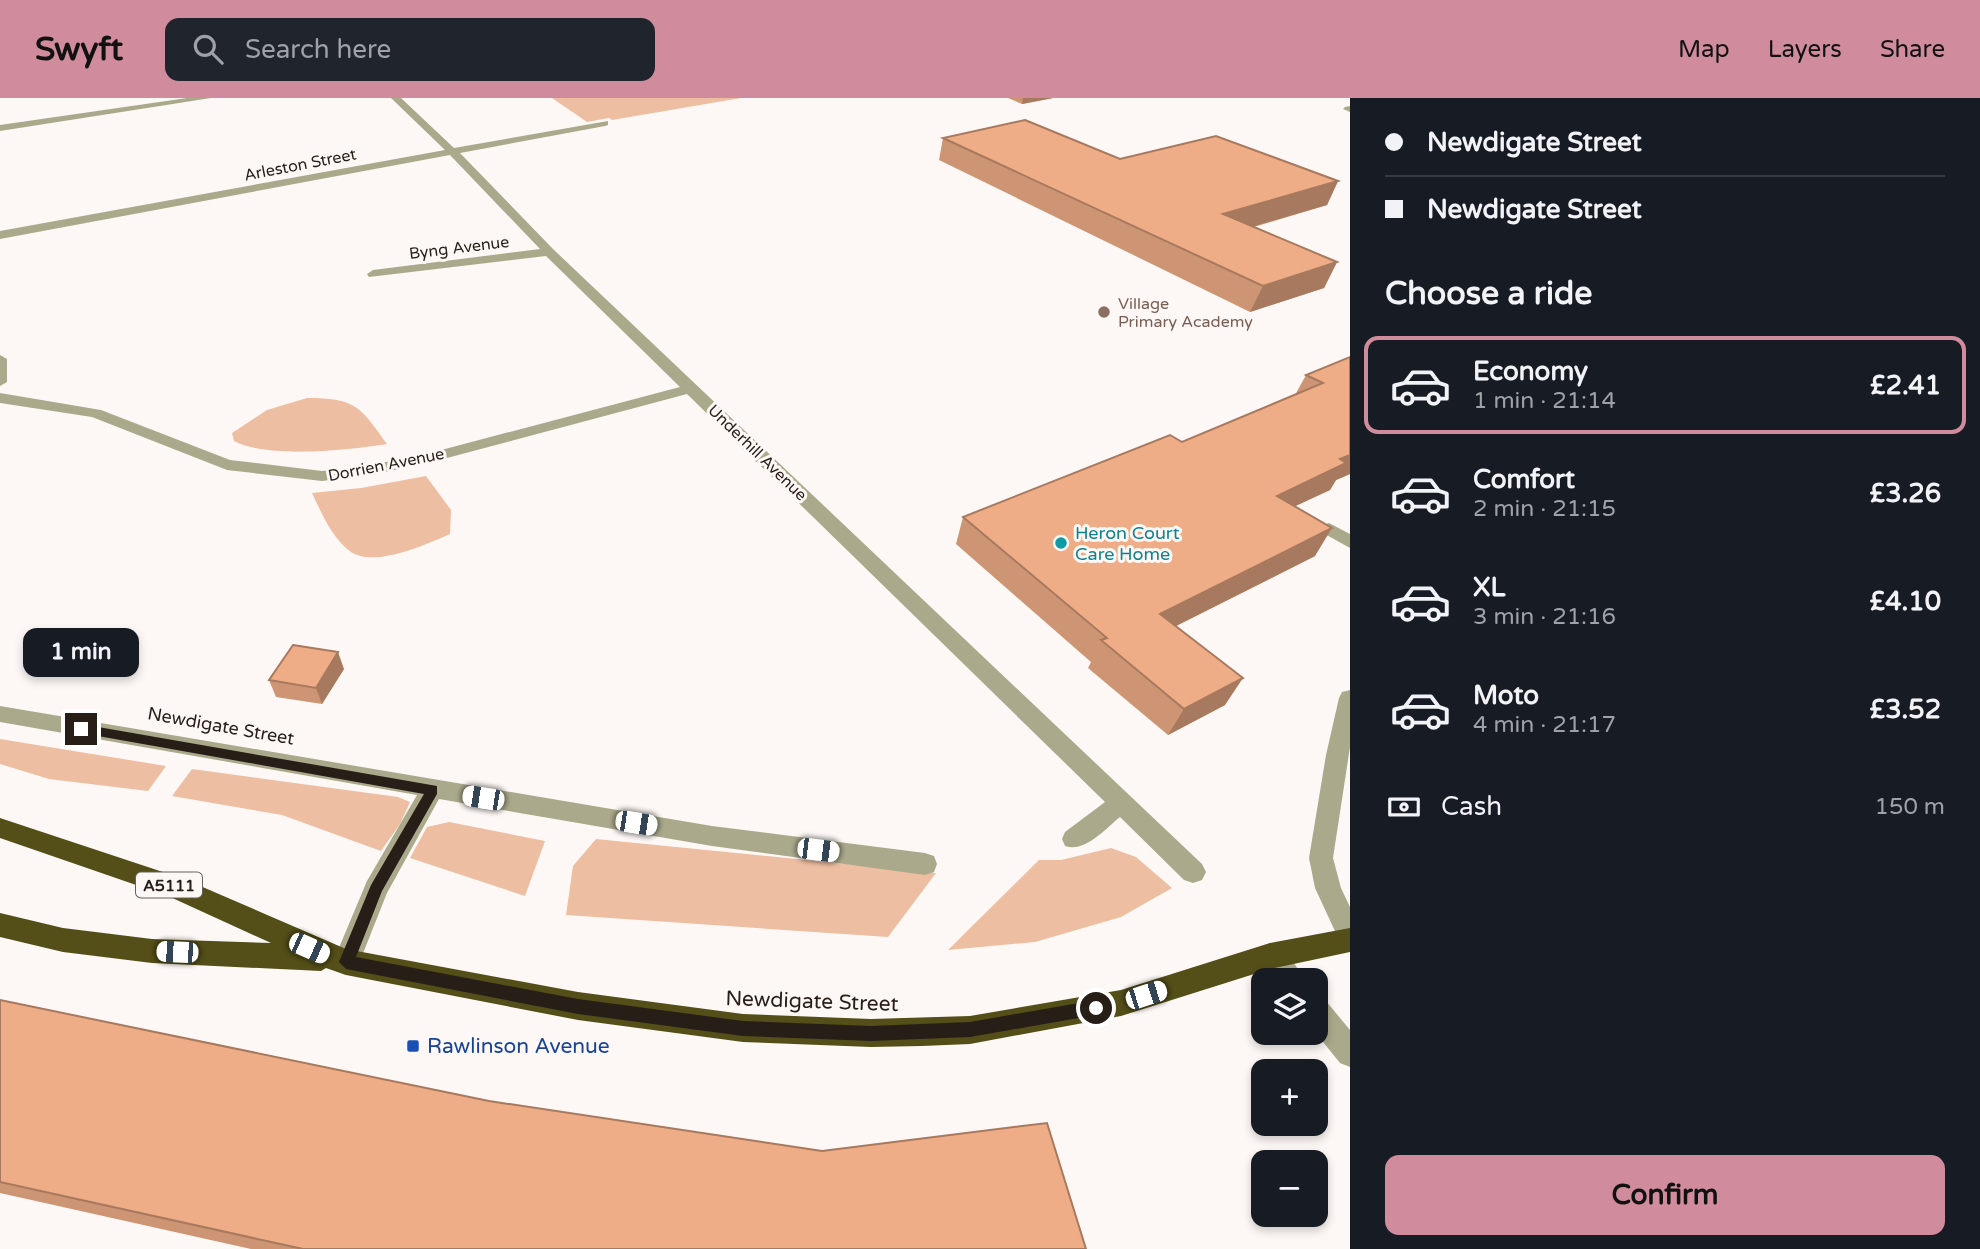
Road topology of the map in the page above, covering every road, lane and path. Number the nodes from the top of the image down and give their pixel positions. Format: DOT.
graph roads {
  1 [pos="206,98"];
  2 [pos="396,98"];
  3 [pos="606,123"];
  4 [pos="0,128"];
  5 [pos="452,151"];
  6 [pos="0,235"];
  7 [pos="549,252"];
  8 [pos="373,274"];
  9 [pos="0,359"];
  10 [pos="0,382"];
  11 [pos="692,388"];
  12 [pos="0,398"];
  13 [pos="1329,529"];
  14 [pos="1350,542"];
  15 [pos="1350,698"];
  16 [pos="0,715"];
  17 [pos="432,790"];
  18 [pos="1122,803"];
  19 [pos="0,828"];
  20 [pos="1074,839"];
  21 [pos="925,864"];
  22 [pos="1194,872"];
  23 [pos="0,925"];
  24 [pos="1350,937"];
  25 [pos="1270,956"];
  26 [pos="339,960"];
  27 [pos="1280,968"];
  28 [pos="1328,1026"];
  29 [pos="1350,1053"];
  1 -- 4 [label="street"];
  2 -- 5 [label="street, Underhill Avenue"];
  3 -- 5 [label="street, Arleston Street"];
  5 -- 6 [label="street, Arleston Street"];
  5 -- 7 [label="street, Underhill Avenue"];
  7 -- 8 [label="street, Byng Avenue"];
  7 -- 11 [label="street, Underhill Avenue"];
  9 -- 10 [label="street"];
  11 -- 12 [label="street, Dorrien Avenue"];
  11 -- 18 [label="street, Underhill Avenue"];
  13 -- 14 [label="street"];
  15 -- 24 [label="street"];
  16 -- 17 [label="street, Newdigate Street"];
  17 -- 21 [label="street, Newdigate Street"];
  17 -- 26 [label="street"];
  18 -- 20 [label="street"];
  18 -- 22 [label="street, Underhill Avenue"];
  19 -- 26 [label="highway, Newdigate Street / A5111"];
  23 -- 26 [label="highway, Newdigate Street / A5111"];
  24 -- 25 [label="highway, A5111"];
  25 -- 26 [label="highway, Newdigate Street / A5111"];
  25 -- 27 [label="street"];
  28 -- 29 [label="street"];
}
